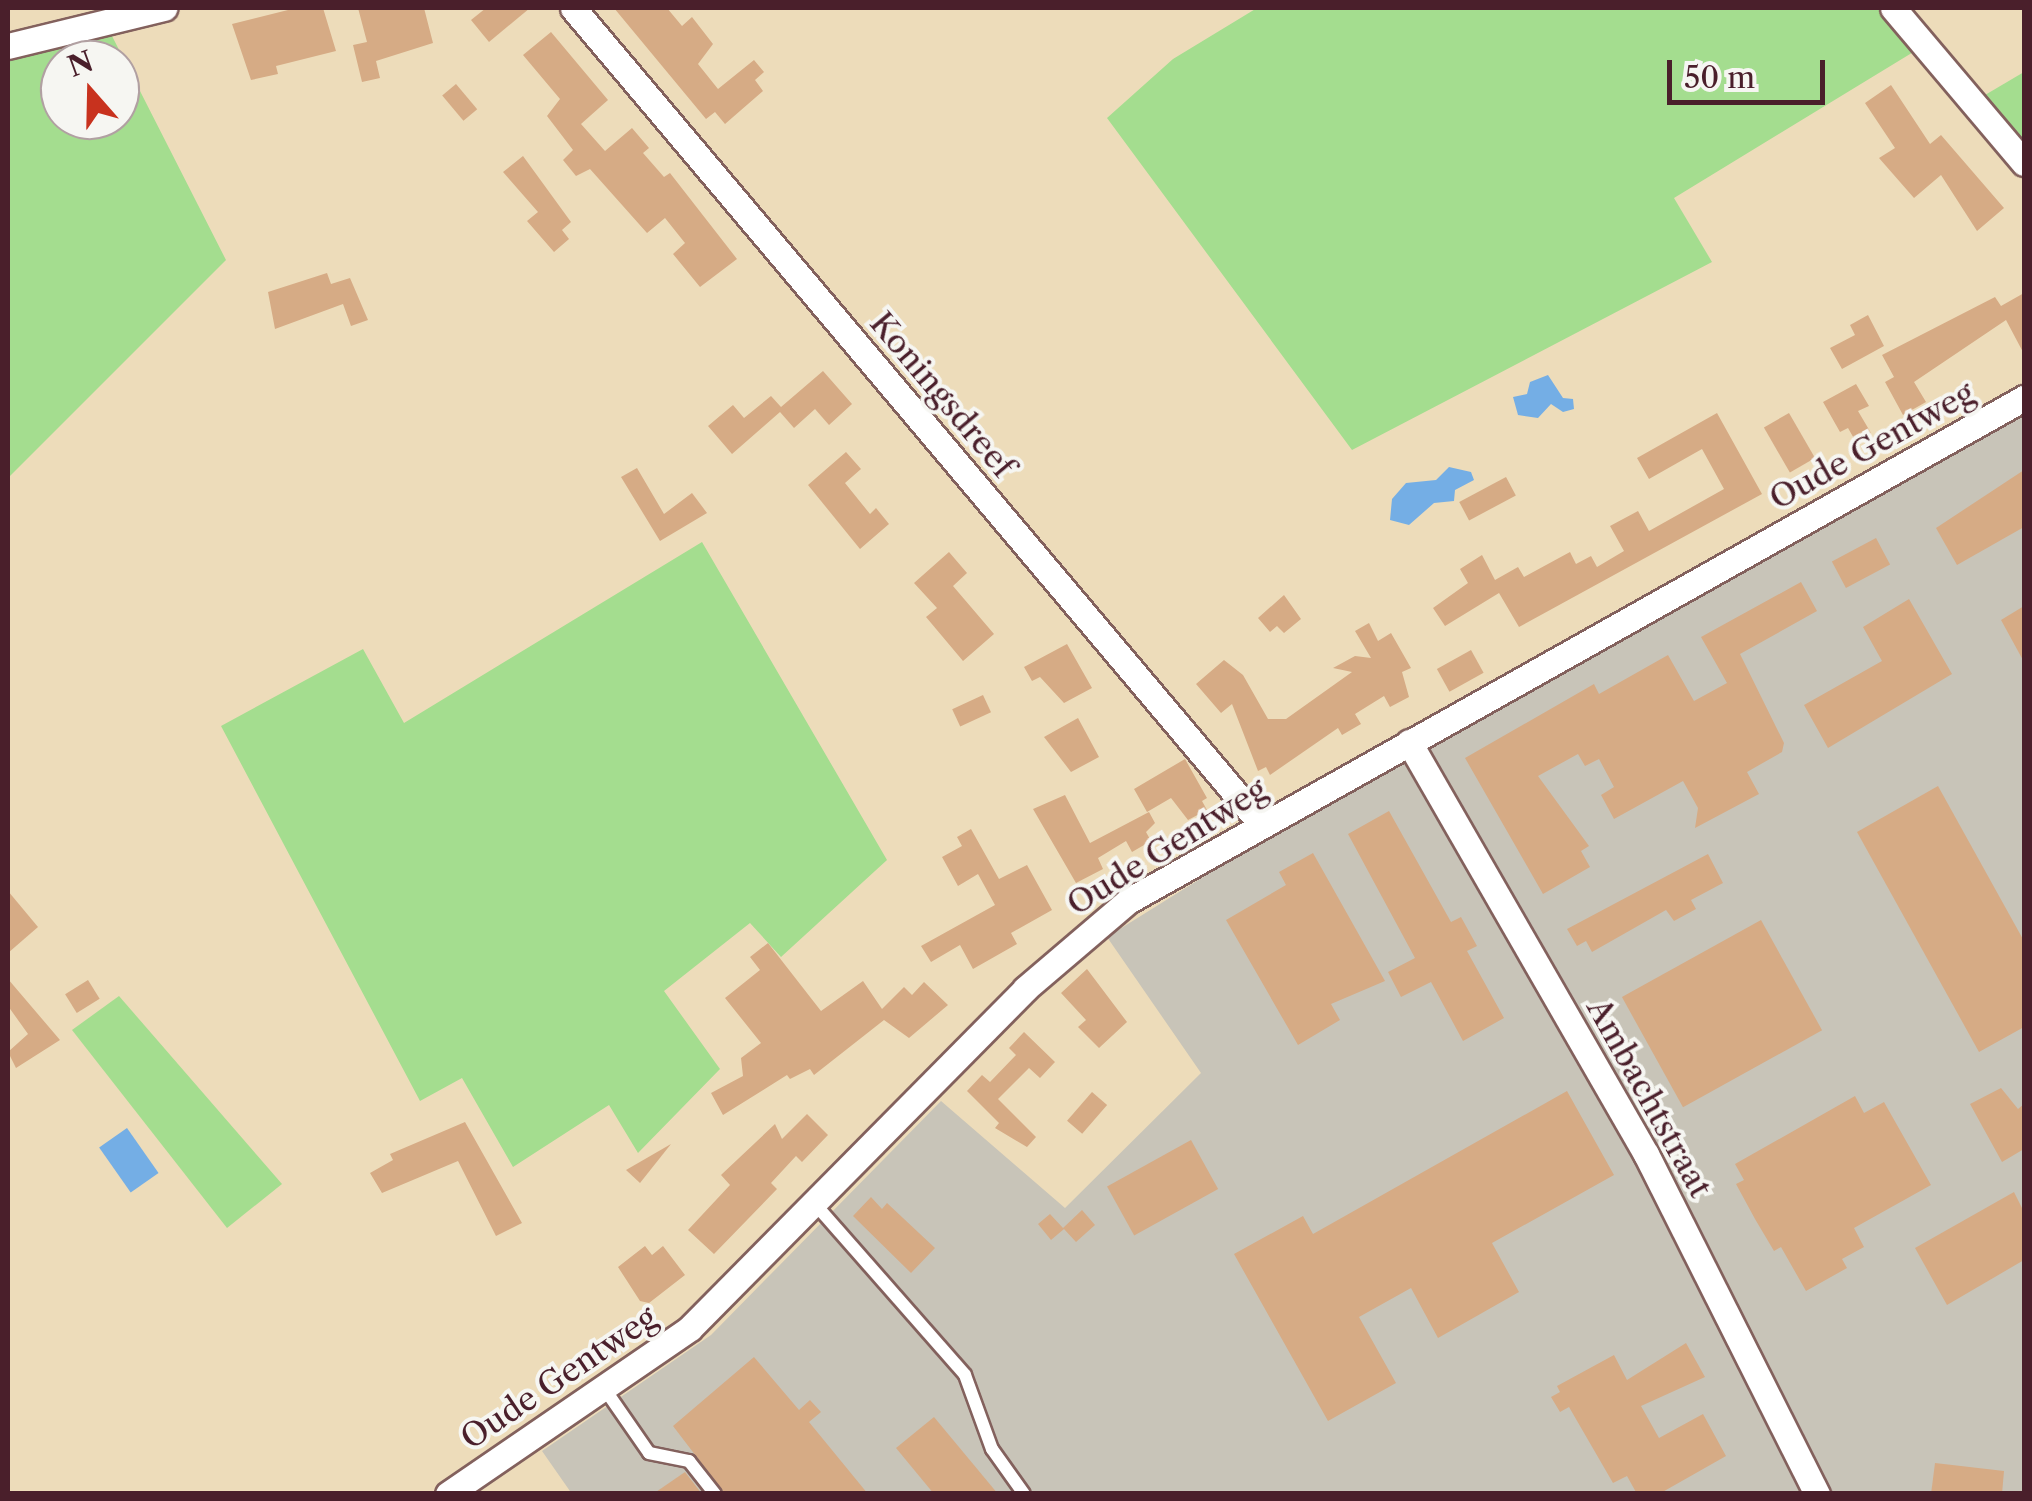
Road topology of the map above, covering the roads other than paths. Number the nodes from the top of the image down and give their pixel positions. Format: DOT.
graph roads {
  1 [pos="164,8"];
  2 [pos="574,8"];
  3 [pos="1894,8"];
  4 [pos="8,46"];
  5 [pos="2024,163"];
  6 [pos="2024,398"];
  7 [pos="1409,742"];
  8 [pos="1260,824"];
  9 [pos="816,1204"];
  10 [pos="604,1388"];
  11 [pos="448,1494"];
  12 [pos="715,1494"];
  13 [pos="1024,1494"];
  14 [pos="1817,1494"];
  1 -- 4 [label="street"];
  2 -- 8 [label="street, Koningsdreef"];
  3 -- 5 [label="street"];
  6 -- 7 [label="street, Oude Gentweg"];
  7 -- 8 [label="street, Oude Gentweg"];
  7 -- 14 [label="street, Ambachtstraat"];
  8 -- 9 [label="street, Oude Gentweg"];
  9 -- 10 [label="street, Oude Gentweg"];
  9 -- 13 [label="lane"];
  10 -- 11 [label="street, Oude Gentweg"];
  10 -- 12 [label="lane"];
}
